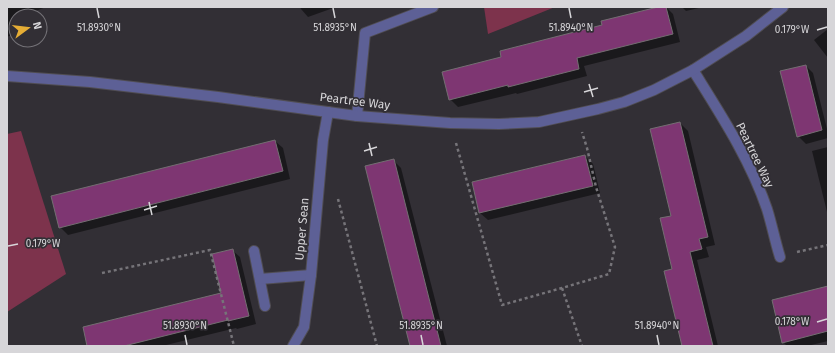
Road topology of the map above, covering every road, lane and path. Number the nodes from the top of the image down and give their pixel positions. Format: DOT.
graph roads {
  1 [pos="434,7"];
  2 [pos="783,7"];
  3 [pos="693,70"];
  4 [pos="7,76"];
  5 [pos="328,112"];
  6 [pos="576,114"];
  7 [pos="357,116"];
  8 [pos="450,123"];
  9 [pos="337,194"];
  10 [pos="828,245"];
  11 [pos="254,252"];
  12 [pos="780,257"];
  13 [pos="102,273"];
  14 [pos="311,275"];
  15 [pos="260,279"];
  16 [pos="562,288"];
  17 [pos="266,306"];
  18 [pos="234,346"];
  19 [pos="293,346"];
  20 [pos="377,346"];
  21 [pos="582,346"];
  1 -- 7 [label="street"];
  2 -- 3 [label="street, Peartree Way"];
  3 -- 6 [label="street, Peartree Way"];
  3 -- 12 [label="street, Peartree Way"];
  4 -- 5 [label="street, Peartree Way"];
  5 -- 7 [label="street, Peartree Way"];
  5 -- 14 [label="street, Upper Sean"];
  6 -- 8 [label="street, Peartree Way"];
  6 -- 16 [label="path"];
  7 -- 8 [label="street, Peartree Way"];
  8 -- 16 [label="path"];
  9 -- 20 [label="path"];
  10 -- 12 [label="path"];
  11 -- 15 [label="street"];
  13 -- 18 [label="path"];
  14 -- 15 [label="street"];
  14 -- 19 [label="street, Upper Sean"];
  15 -- 17 [label="street"];
  16 -- 21 [label="path"];
}
